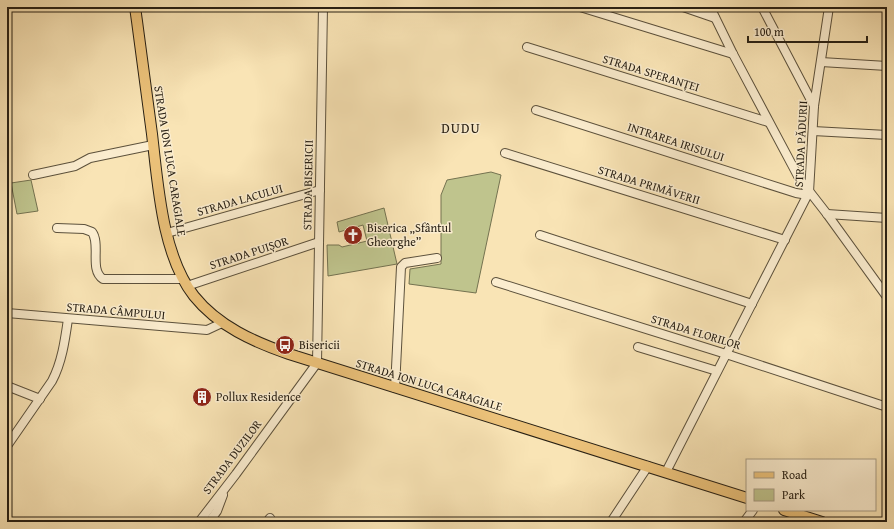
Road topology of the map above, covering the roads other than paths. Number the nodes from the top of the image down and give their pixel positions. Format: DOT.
graph roads {
  1 [pos="135,7"];
  2 [pos="323,7"];
  3 [pos="580,7"];
  4 [pos="683,7"];
  5 [pos="710,7"];
  6 [pos="762,7"];
  7 [pos="829,7"];
  8 [pos="715,18"];
  9 [pos="527,47"];
  10 [pos="733,54"];
  11 [pos="821,62"];
  12 [pos="887,66"];
  13 [pos="814,106"];
  14 [pos="536,110"];
  15 [pos="768,122"];
  16 [pos="812,131"];
  17 [pos="887,135"];
  18 [pos="153,145"];
  19 [pos="505,153"];
  20 [pos="33,175"];
  21 [pos="320,190"];
  22 [pos="809,192"];
  23 [pos="827,214"];
  24 [pos="887,218"];
  25 [pos="57,228"];
  26 [pos="167,233"];
  27 [pos="540,235"];
  28 [pos="785,240"];
  29 [pos="319,242"];
  30 [pos="437,258"];
  31 [pos="185,282"];
  32 [pos="496,282"];
  33 [pos="887,297"];
  34 [pos="752,304"];
  35 [pos="7,314"];
  36 [pos="68,319"];
  37 [pos="222,322"];
  38 [pos="638,347"];
  39 [pos="726,354"];
  40 [pos="315,366"];
  41 [pos="717,371"];
  42 [pos="7,386"];
  43 [pos="395,388"];
  44 [pos="40,399"];
  45 [pos="887,406"];
  46 [pos="7,446"];
  47 [pos="648,466"];
  48 [pos="666,472"];
  49 [pos="226,487"];
  50 [pos="746,498"];
  51 [pos="752,511"];
  52 [pos="787,511"];
  53 [pos="199,522"];
  54 [pos="209,522"];
  55 [pos="611,522"];
  56 [pos="744,522"];
  57 [pos="822,522"];
  1 -- 18 [label="main road, STRADA ION LUCA CARAGIALE"];
  2 -- 21 [label="street, STRADA BISERICII"];
  3 -- 10 [label="street"];
  4 -- 8 [label="street"];
  5 -- 8 [label="street"];
  6 -- 13 [label="street"];
  7 -- 11 [label="street, STRADA PĂDURII"];
  8 -- 10 [label="street"];
  9 -- 15 [label="street, STRADA SPERANȚEI"];
  10 -- 15 [label="street"];
  11 -- 12 [label="street"];
  11 -- 13 [label="street, STRADA PĂDURII"];
  13 -- 16 [label="street, STRADA PĂDURII"];
  14 -- 22 [label="street, INTRAREA IRISULUI"];
  15 -- 22 [label="street"];
  16 -- 17 [label="street"];
  16 -- 22 [label="street, STRADA PĂDURII"];
  18 -- 20 [label="street"];
  18 -- 26 [label="main road, STRADA ION LUCA CARAGIALE"];
  19 -- 28 [label="street, STRADA PRIMĂVERII"];
  21 -- 26 [label="street, STRADA LACULUI"];
  21 -- 29 [label="street, STRADA BISERICII"];
  22 -- 23 [label="street, STRADA PĂDURII"];
  22 -- 28 [label="street"];
  23 -- 24 [label="street"];
  23 -- 33 [label="street, STRADA PĂDURII"];
  25 -- 31 [label="street, STRADA PUIȘOR"];
  26 -- 31 [label="main road, STRADA ION LUCA CARAGIALE"];
  27 -- 34 [label="street"];
  28 -- 34 [label="street"];
  29 -- 31 [label="street, STRADA PUIȘOR"];
  29 -- 40 [label="street, STRADA BISERICII"];
  30 -- 43 [label="street"];
  31 -- 37 [label="main road, STRADA ION LUCA CARAGIALE"];
  32 -- 39 [label="street, STRADA FLORILOR"];
  34 -- 39 [label="street"];
  35 -- 36 [label="street, STRADA CÂMPULUI"];
  36 -- 37 [label="street, STRADA CÂMPULUI"];
  36 -- 44 [label="street"];
  37 -- 40 [label="main road, STRADA ION LUCA CARAGIALE"];
  38 -- 41 [label="street"];
  39 -- 41 [label="street"];
  39 -- 45 [label="street, STRADA FLORILOR"];
  40 -- 43 [label="main road, STRADA ION LUCA CARAGIALE"];
  40 -- 49 [label="street, STRADA DUZILOR"];
  41 -- 48 [label="street"];
  42 -- 44 [label="street"];
  43 -- 47 [label="main road, STRADA ION LUCA CARAGIALE"];
  44 -- 46 [label="street"];
  47 -- 48 [label="main road, STRADA ION LUCA CARAGIALE"];
  47 -- 55 [label="street"];
  48 -- 50 [label="main road, STRADA ION LUCA CARAGIALE"];
  49 -- 53 [label="street, STRADA DUZILOR"];
  49 -- 54 [label="street"];
  51 -- 56 [label="street"];
  52 -- 57 [label="main road"];
}
